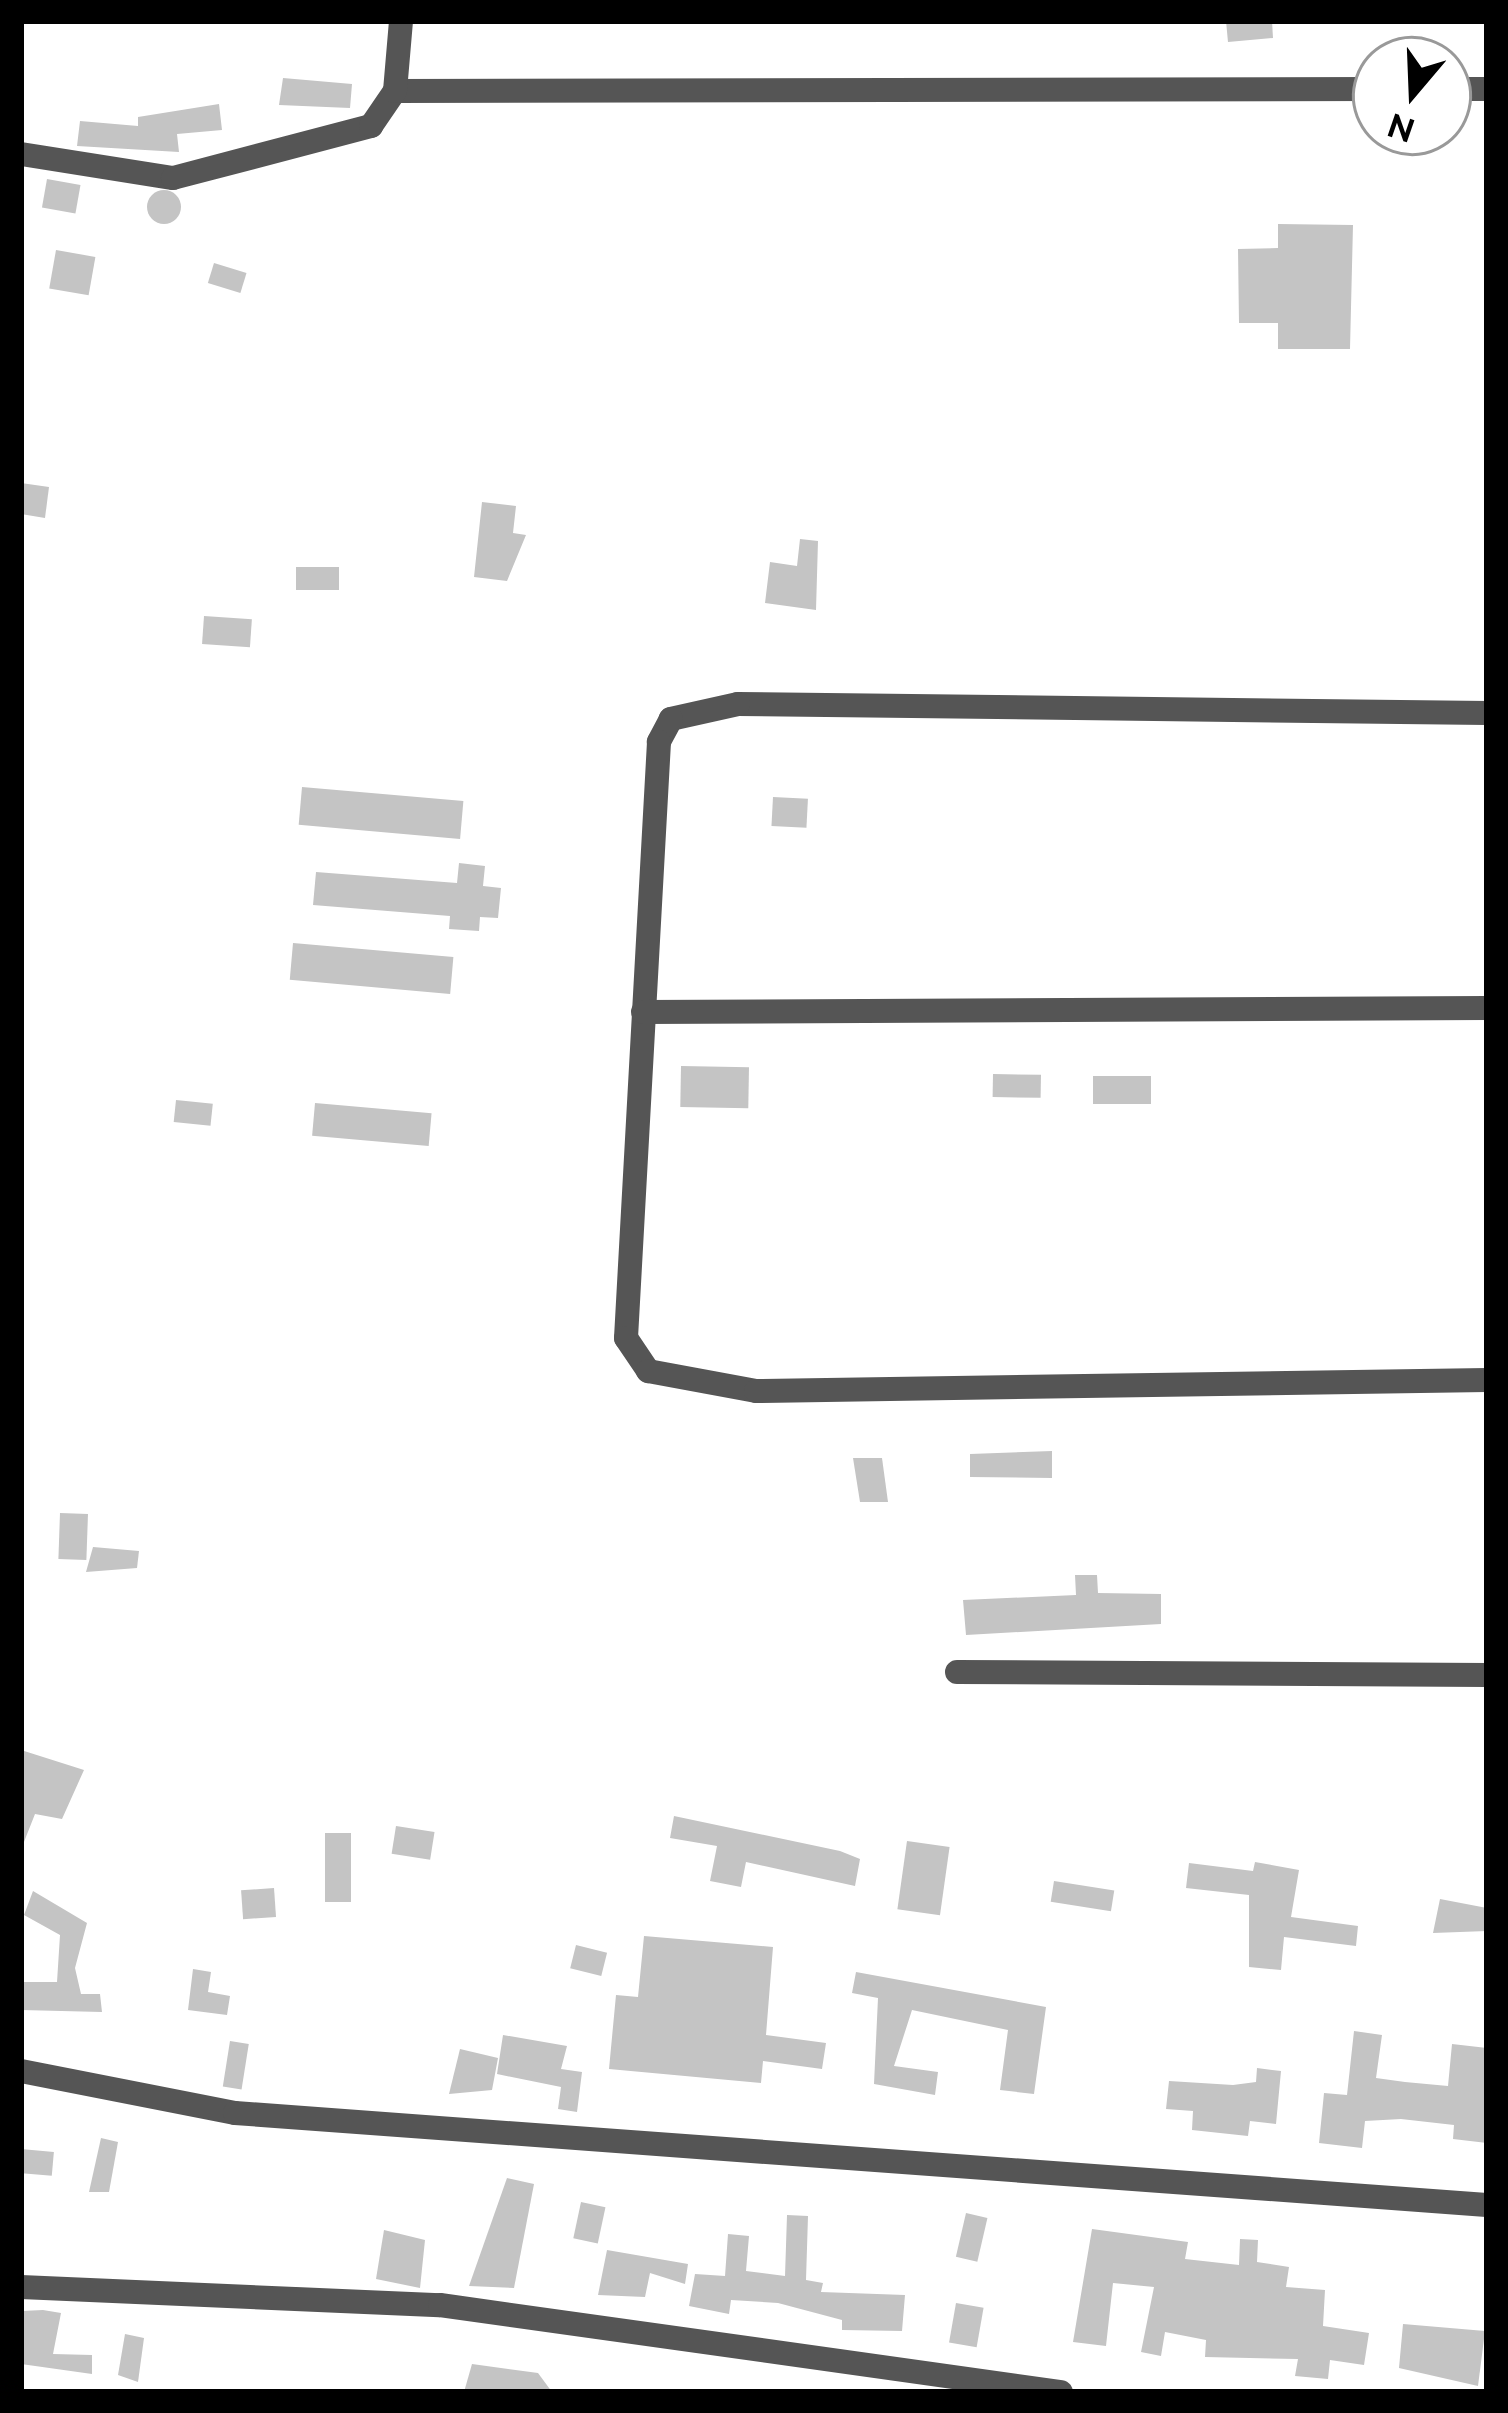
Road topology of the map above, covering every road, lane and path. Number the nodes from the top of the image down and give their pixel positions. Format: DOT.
graph roads {
  1 [pos="400,21"];
  2 [pos="1352,89"];
  3 [pos="395,91"];
  4 [pos="21,154"];
  5 [pos="1487,713"];
  6 [pos="1487,1008"];
  7 [pos="643,1012"];
  8 [pos="1487,1380"];
  9 [pos="957,1672"];
  10 [pos="1487,1676"];
  11 [pos="21,2071"];
  12 [pos="1487,2206"];
  13 [pos="21,2288"];
  14 [pos="1061,2392"];
  1 -- 3 [label="street"];
  2 -- 3 [label="street"];
  3 -- 4 [label="street"];
  5 -- 7 [label="street"];
  6 -- 7 [label="street"];
  7 -- 8 [label="street"];
  9 -- 10 [label="street"];
  11 -- 12 [label="street"];
  13 -- 14 [label="street"];
}
